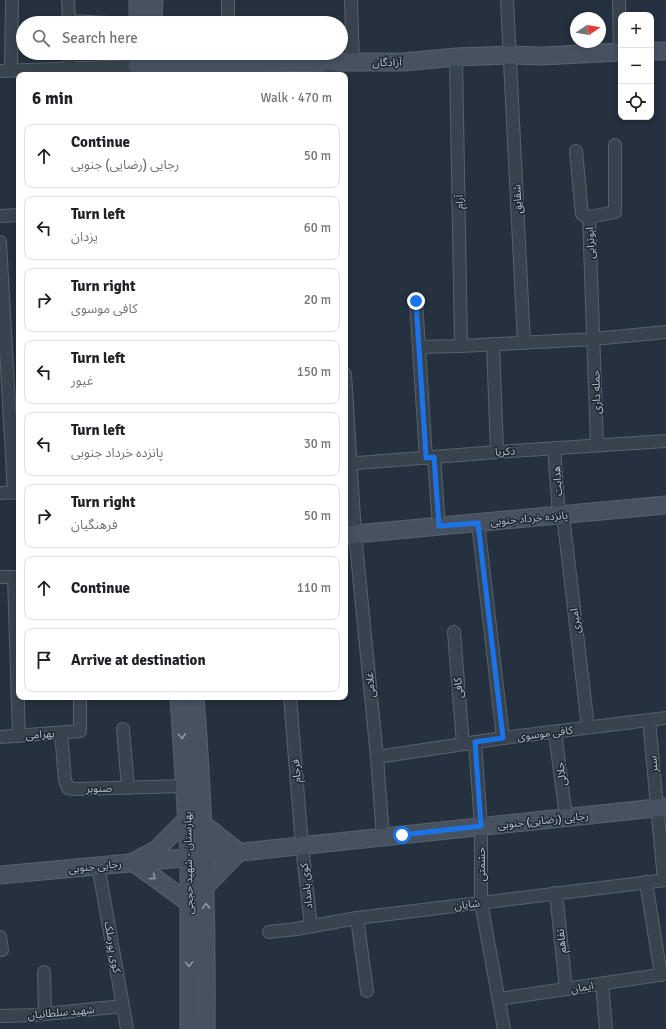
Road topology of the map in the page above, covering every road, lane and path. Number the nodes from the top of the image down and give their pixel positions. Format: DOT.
graph roads {
  1 [pos="12,0"];
  2 [pos="68,0"];
  3 [pos="138,0"];
  4 [pos="154,0"];
  5 [pos="228,0"];
  6 [pos="351,0"];
  7 [pos="507,0"];
  8 [pos="619,0"];
  9 [pos="69,16"];
  10 [pos="138,16"];
  11 [pos="154,16"];
  12 [pos="228,16"];
  13 [pos="620,48"];
  14 [pos="654,51"];
  15 [pos="666,51"];
  16 [pos="618,52"];
  17 [pos="510,55"];
  18 [pos="456,57"];
  19 [pos="70,60"];
  20 [pos="214,60"];
  21 [pos="230,60"];
  22 [pos="353,63"];
  23 [pos="144,65"];
  24 [pos="70,69"];
  25 [pos="330,69"];
  26 [pos="252,70"];
  27 [pos="6,71"];
  28 [pos="615,145"];
  29 [pos="576,151"];
  30 [pos="16,215"];
  31 [pos="0,216"];
  32 [pos="589,217"];
  33 [pos="0,242"];
  34 [pos="416,301"];
  35 [pos="666,332"];
  36 [pos="594,340"];
  37 [pos="524,343"];
  38 [pos="493,344"];
  39 [pos="461,346"];
  40 [pos="419,347"];
  41 [pos="666,441"];
  42 [pos="598,445"];
  43 [pos="554,448"];
  44 [pos="498,452"];
  45 [pos="430,457"];
  46 [pos="348,464"];
  47 [pos="16,492"];
  48 [pos="0,494"];
  49 [pos="666,505"];
  50 [pos="561,515"];
  51 [pos="478,523"];
  52 [pos="439,526"];
  53 [pos="350,534"];
  54 [pos="0,577"];
  55 [pos="16,577"];
  56 [pos="454,632"];
  57 [pos="19,700"];
  58 [pos="80,700"];
  59 [pos="179,700"];
  60 [pos="195,700"];
  61 [pos="290,700"];
  62 [pos="666,718"];
  63 [pos="649,720"];
  64 [pos="588,727"];
  65 [pos="123,729"];
  66 [pos="555,732"];
  67 [pos="61,733"];
  68 [pos="19,736"];
  69 [pos="0,737"];
  70 [pos="503,738"];
  71 [pos="469,743"];
  72 [pos="377,757"];
  73 [pos="128,788"];
  74 [pos="191,790"];
  75 [pos="661,807"];
  76 [pos="566,817"];
  77 [pos="195,821"];
  78 [pos="481,826"];
  79 [pos="383,837"];
  80 [pos="302,845"];
  81 [pos="239,852"];
  82 [pos="197,856"];
  83 [pos="133,862"];
  84 [pos="98,865"];
  85 [pos="0,875"];
  86 [pos="665,880"];
  87 [pos="646,882"];
  88 [pos="205,887"];
  89 [pos="556,893"];
  90 [pos="481,902"];
  91 [pos="189,903"];
  92 [pos="357,918"];
  93 [pos="311,926"];
  94 [pos="207,932"];
  95 [pos="269,932"];
  96 [pos="189,933"];
  97 [pos="0,937"];
  98 [pos="2,950"];
  99 [pos="44,972"];
  100 [pos="664,975"];
  101 [pos="602,984"];
  102 [pos="566,989"];
  103 [pos="367,991"];
  104 [pos="499,999"];
  105 [pos="123,1006"];
  106 [pos="45,1013"];
  107 [pos="0,1016"];
  108 [pos="127,1029"];
  109 [pos="189,1029"];
  110 [pos="206,1029"];
  111 [pos="504,1029"];
  112 [pos="606,1029"];
  1 -- 27 [label="street"];
  2 -- 9 [label="street"];
  3 -- 10 [label="street"];
  4 -- 11 [label="street"];
  5 -- 12 [label="street"];
  6 -- 22 [label="street"];
  7 -- 17 [label="street, شقایق"];
  8 -- 13 [label="street"];
  14 -- 15 [label="street"];
  16 -- 17 [label="street, آزادگان"];
  17 -- 18 [label="street, آزادگان"];
  17 -- 37 [label="street, شقایق"];
  18 -- 22 [label="street, آزادگان"];
  18 -- 39 [label="street, آرام"];
  19 -- 24 [label="street"];
  20 -- 23 [label="street, آزادگان"];
  21 -- 26 [label="street, آزادگان"];
  22 -- 25 [label="street, آزادگان"];
  23 -- 24 [label="street"];
  24 -- 27 [label="street"];
  25 -- 26 [label="street, آزادگان"];
  28 -- 32 [label="street, ابوترابی"];
  29 -- 32 [label="street"];
  30 -- 31 [label="street"];
  32 -- 36 [label="street, ابوترابی"];
  33 -- 47 [label="street"];
  34 -- 40 [label="street"];
  35 -- 36 [label="street"];
  36 -- 37 [label="street"];
  36 -- 42 [label="street, حمله داری"];
  37 -- 38 [label="street"];
  38 -- 39 [label="street"];
  38 -- 44 [label="street"];
  39 -- 40 [label="street"];
  40 -- 45 [label="street"];
  41 -- 42 [label="street, ذکریا"];
  42 -- 43 [label="street, ذکریا"];
  43 -- 44 [label="street, ذکریا"];
  43 -- 50 [label="street, هدایت"];
  44 -- 45 [label="street, ذکریا"];
  45 -- 46 [label="street, ذکریا"];
  45 -- 52 [label="street"];
  46 -- 53 [label="street, غلامی"];
  47 -- 48 [label="street"];
  49 -- 50 [label="street, پانزده خرداد جنوبی"];
  50 -- 51 [label="street, پانزده خرداد جنوبی"];
  50 -- 64 [label="street, امیری"];
  51 -- 52 [label="street, پانزده خرداد جنوبی"];
  51 -- 70 [label="street"];
  52 -- 53 [label="street, پانزده خرداد جنوبی"];
  53 -- 72 [label="street, غلامی"];
  54 -- 55 [label="street"];
  56 -- 71 [label="street, کافی"];
  57 -- 68 [label="street"];
  58 -- 67 [label="street, بهرامی"];
  59 -- 74 [label="street, بهارستان - شهید حججی, one-way"];
  60 -- 74 [label="street, بهارستان - شهید حججی"];
  61 -- 80 [label="street, فرجام"];
  62 -- 63 [label="street, کافی موسوی"];
  63 -- 64 [label="street, کافی موسوی"];
  63 -- 75 [label="street, سبز"];
  64 -- 66 [label="street, کافی موسوی"];
  65 -- 73 [label="street"];
  66 -- 70 [label="street, کافی موسوی"];
  66 -- 76 [label="street, جلالی"];
  67 -- 68 [label="street, بهرامی"];
  67 -- 73 [label="street, صنوبر"];
  68 -- 69 [label="street, بهرامی"];
  70 -- 71 [label="street, کافی موسوی"];
  71 -- 72 [label="street, کافی موسوی"];
  71 -- 78 [label="street, کافی"];
  72 -- 79 [label="street, غلامی"];
  73 -- 74 [label="street, صنوبر"];
  74 -- 77 [label="street, بهارستان - شهید حججی"];
  75 -- 76 [label="street, رجایی (رضایی) جنوبی"];
  75 -- 86 [label="street, سبز"];
  76 -- 78 [label="street, رجایی (رضایی) جنوبی"];
  77 -- 81 [label="street"];
  77 -- 82 [label="street, بهارستان - شهید حججی"];
  77 -- 83 [label="street"];
  78 -- 79 [label="street, رجایی (رضایی) جنوبی"];
  78 -- 90 [label="street, حشمتی"];
  79 -- 80 [label="street, رجایی (رضایی) جنوبی"];
  80 -- 81 [label="street, رجایی (رضایی) جنوبی"];
  80 -- 93 [label="street, کوی بامداد"];
  81 -- 82 [label="street, رجایی (رضایی) جنوبی"];
  81 -- 88 [label="street"];
  82 -- 83 [label="street, رجایی جنوبی"];
  82 -- 88 [label="street, بهارستان - شهید حججی"];
  82 -- 91 [label="street, بهارستان - شهید حججی"];
  83 -- 84 [label="street, رجایی جنوبی"];
  83 -- 91 [label="street, one-way"];
  84 -- 85 [label="street, رجایی جنوبی"];
  84 -- 105 [label="street, کوی پورملک"];
  86 -- 87 [label="street, شایان"];
  87 -- 89 [label="street, شایان"];
  87 -- 100 [label="street"];
  94 -- 88 [label="street, بهارستان - شهید حججی, one-way"];
  89 -- 90 [label="street, شایان"];
  89 -- 102 [label="street, تفاهم"];
  90 -- 92 [label="street, شایان"];
  90 -- 104 [label="street, حشمتی"];
  91 -- 96 [label="street, بهارستان - شهید حججی"];
  92 -- 93 [label="street, شایان"];
  92 -- 103 [label="street"];
  93 -- 95 [label="street, شایان"];
  94 -- 96 [label="street"];
  94 -- 110 [label="street, بهارستان - شهید حججی"];
  96 -- 109 [label="street, بهارستان - شهید حججی, one-way"];
  97 -- 98 [label="street"];
  99 -- 106 [label="street"];
  100 -- 101 [label="street, ایمان"];
  101 -- 102 [label="street, ایمان"];
  101 -- 112 [label="street"];
  102 -- 104 [label="street, ایمان"];
  104 -- 111 [label="street, حشمتی"];
  105 -- 106 [label="street, شهید سلطانیان"];
  105 -- 108 [label="street, کوی پورملک"];
  106 -- 107 [label="street, شهید سلطانیان"];
}
